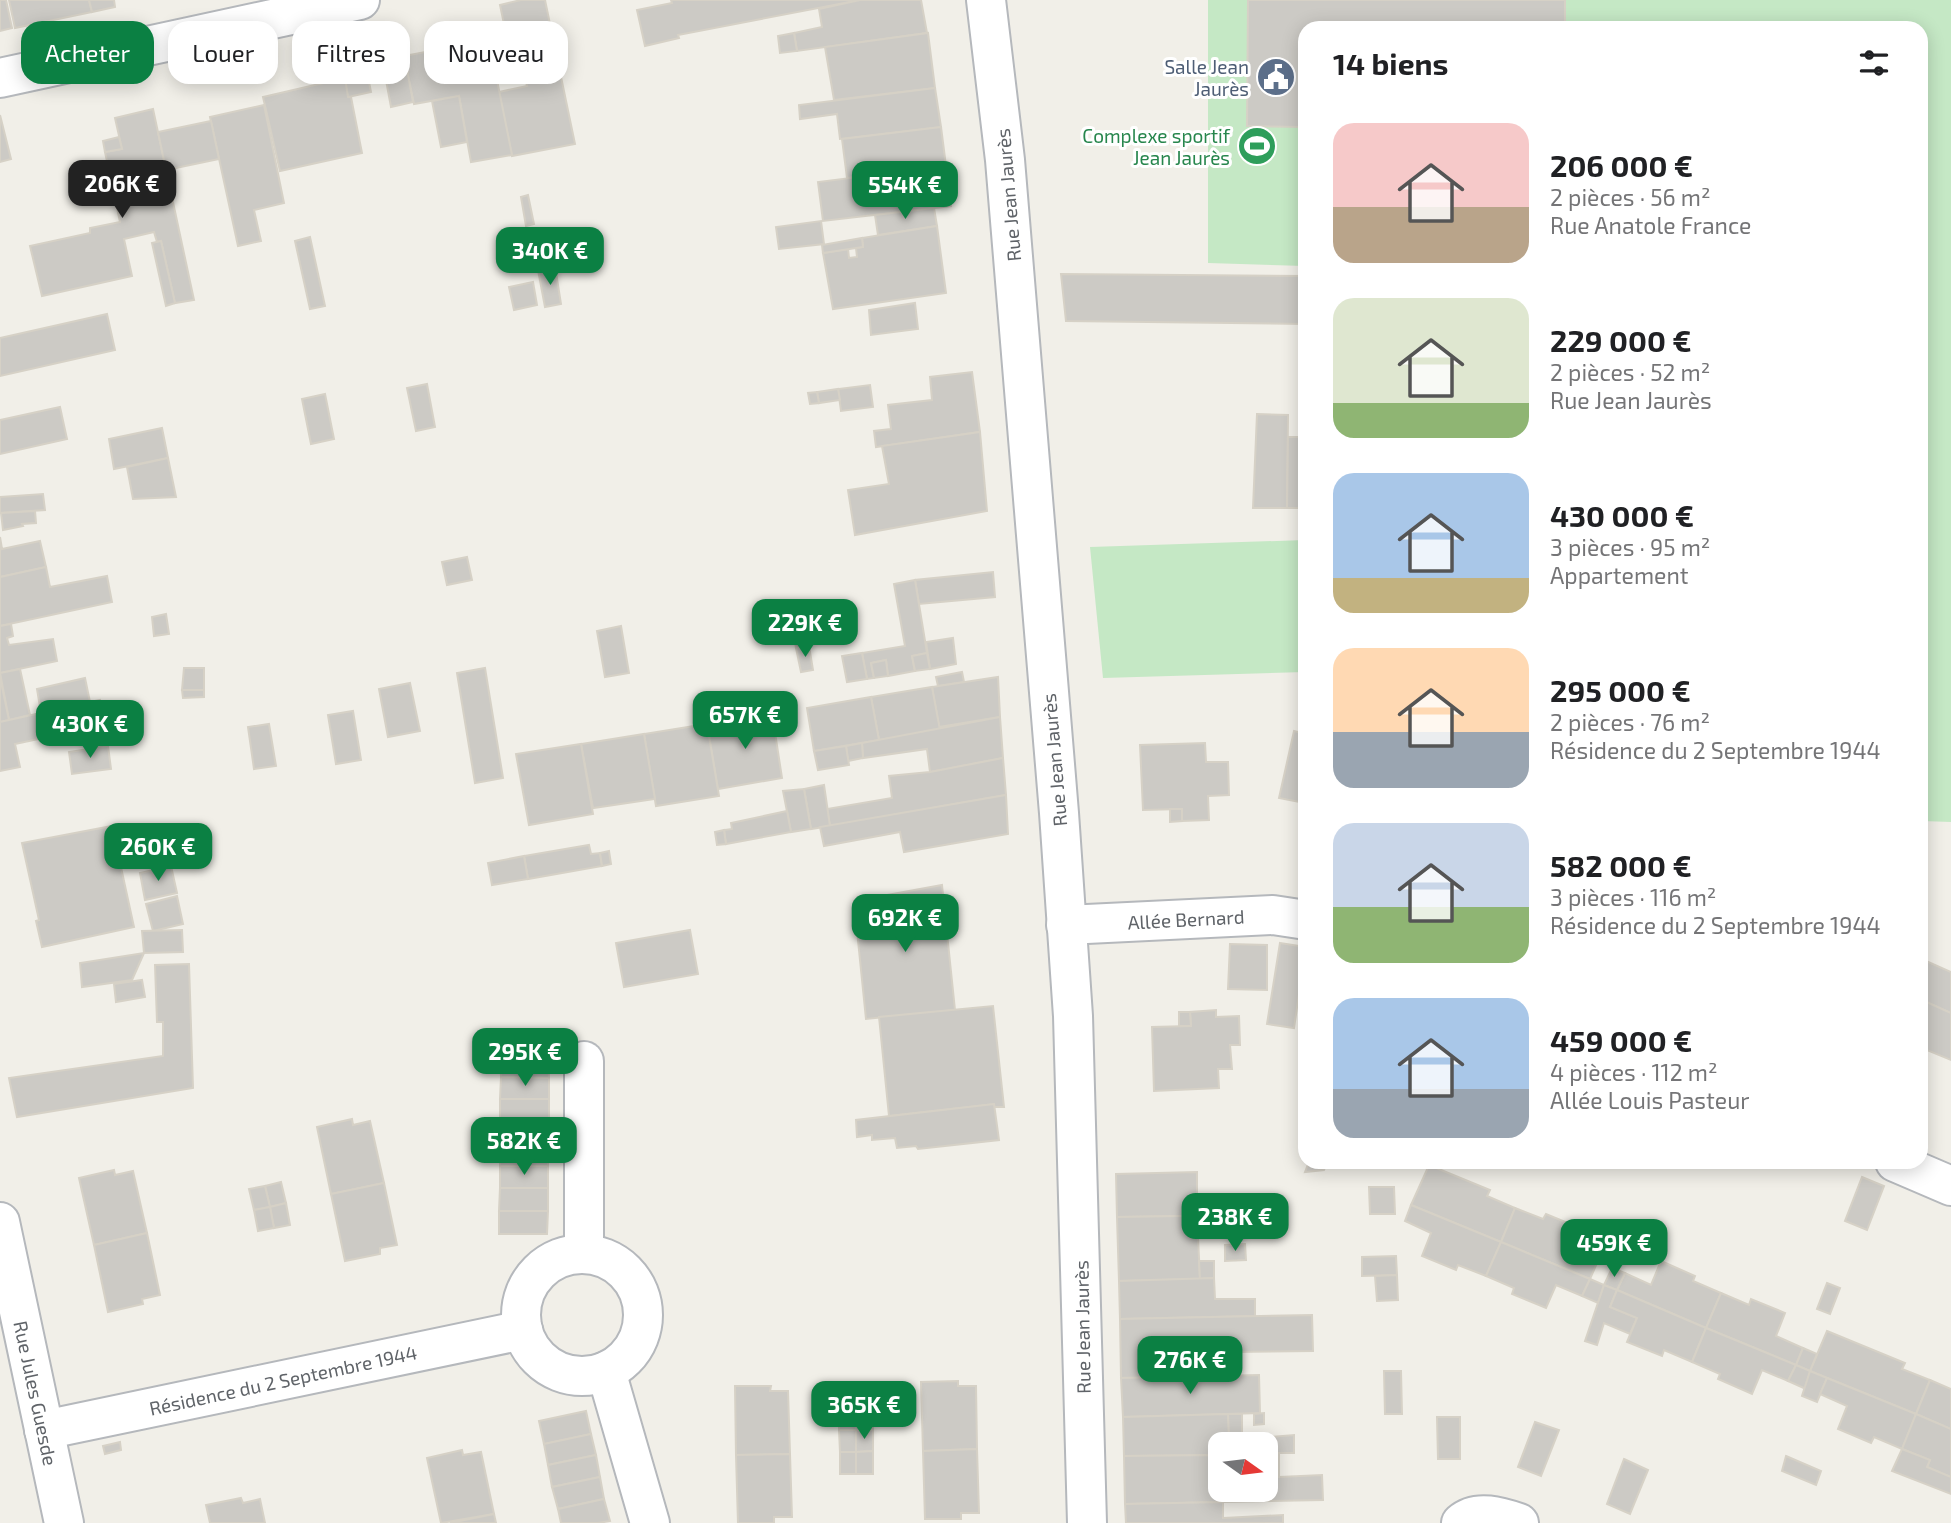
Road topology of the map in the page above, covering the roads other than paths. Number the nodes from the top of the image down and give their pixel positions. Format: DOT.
graph roads {
  1 [pos="360,0"];
  2 [pos="986,0"];
  3 [pos="0,78"];
  4 [pos="1298,918"];
  5 [pos="1066,925"];
  6 [pos="584,1061"];
  7 [pos="1911,1169"];
  8 [pos="1951,1186"];
  9 [pos="0,1222"];
  10 [pos="584,1254"];
  11 [pos="523,1330"];
  12 [pos="606,1371"];
  13 [pos="44,1430"];
  14 [pos="64,1523"];
  15 [pos="650,1523"];
  16 [pos="1087,1523"];
  17 [pos="1461,1523"];
  18 [pos="1519,1523"];
  1 -- 3 [label="street"];
  2 -- 5 [label="street, Rue Jean Jaurès"];
  4 -- 5 [label="street, Allée Bernard"];
  5 -- 16 [label="street, Rue Jean Jaurès"];
  6 -- 10 [label="street"];
  7 -- 8 [label="street"];
  9 -- 13 [label="street, Rue Jules Guesde"];
  10 -- 11 [label="street"];
  10 -- 12 [label="street"];
  11 -- 12 [label="street"];
  11 -- 13 [label="street, Résidence du 2 Septembre 1944"];
  12 -- 15 [label="street"];
  13 -- 14 [label="street, Rue Jules Guesde"];
  17 -- 18 [label="street"];
}
